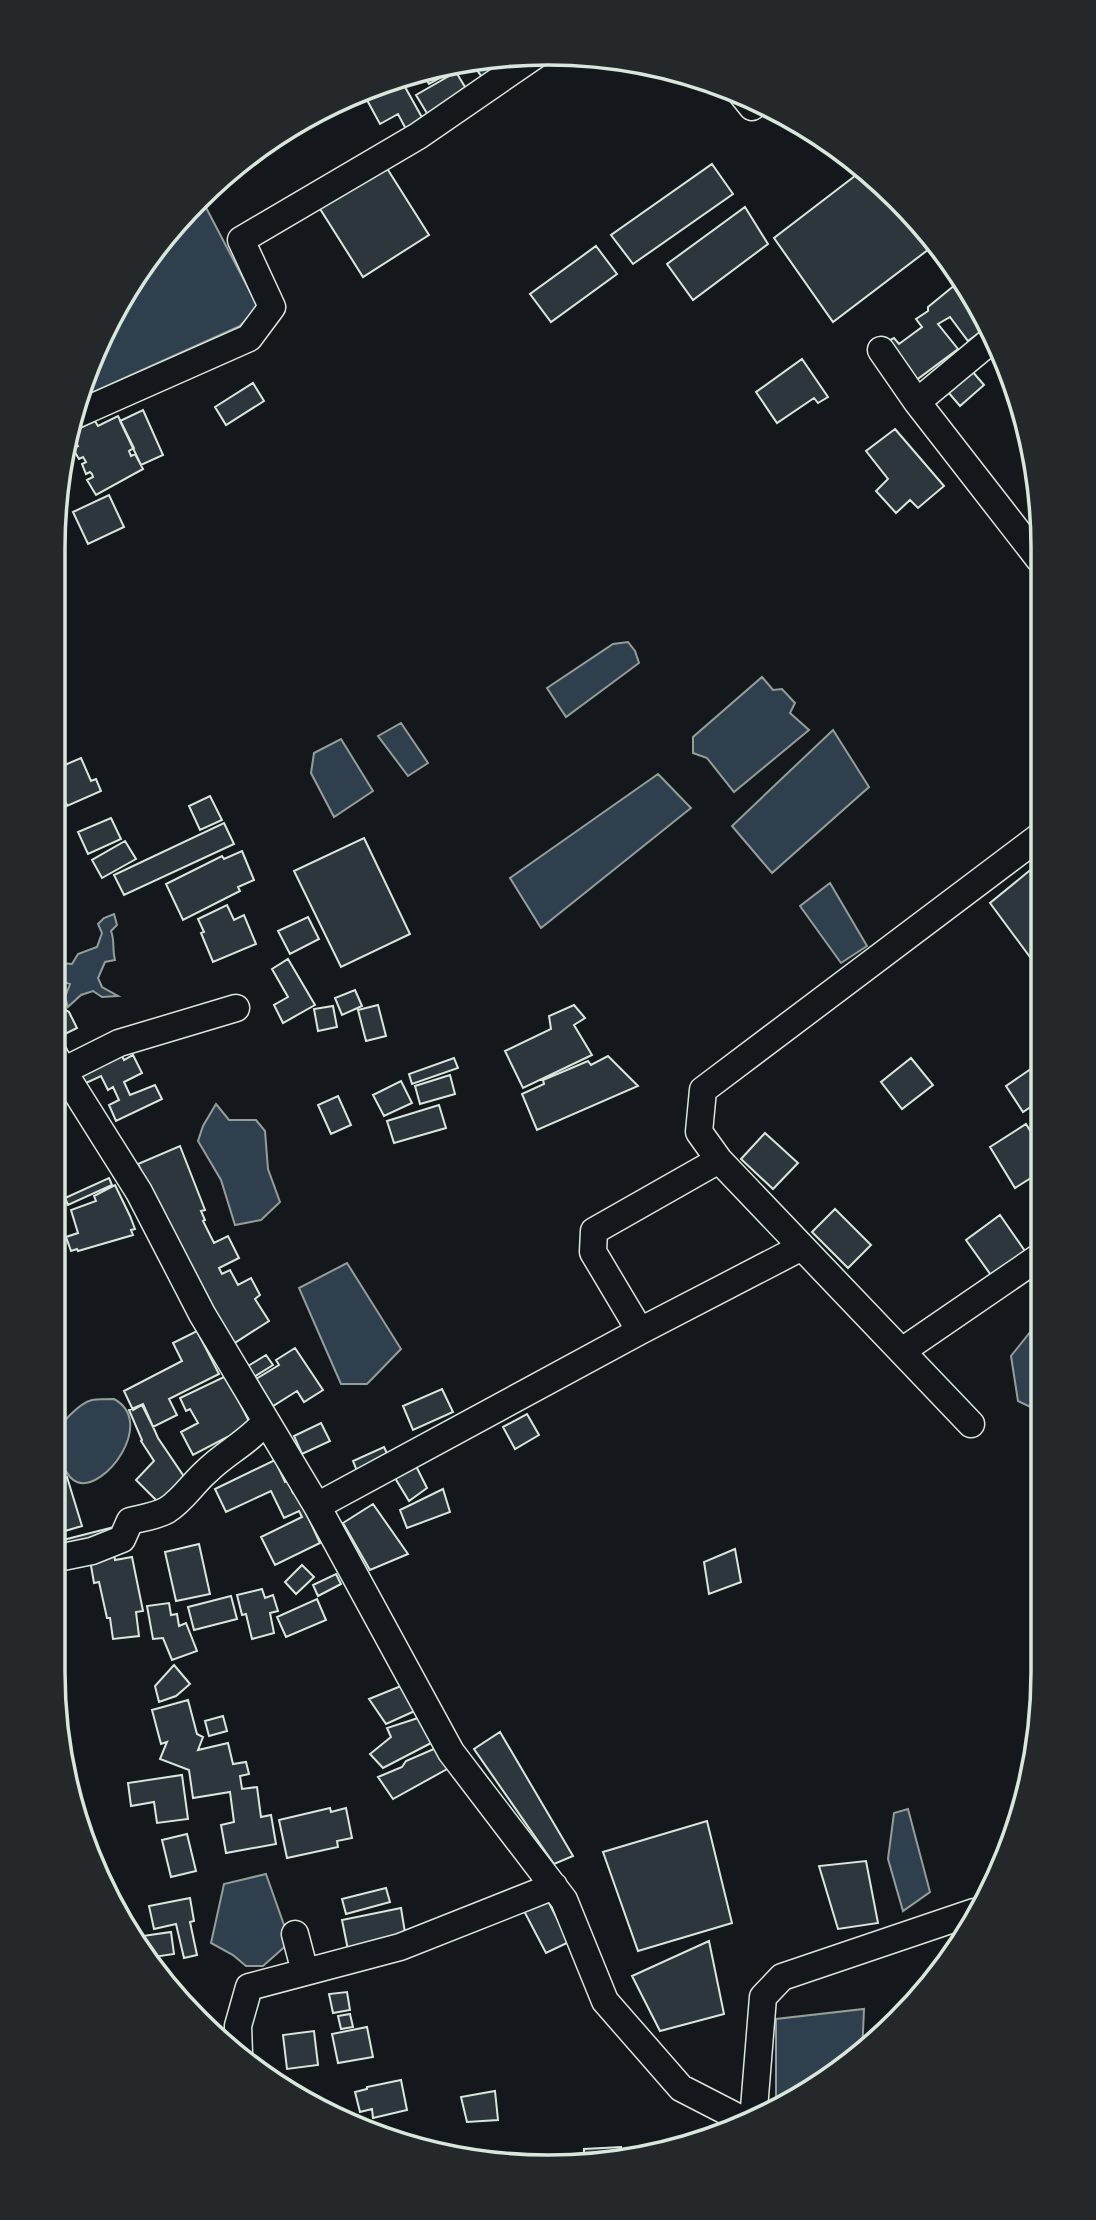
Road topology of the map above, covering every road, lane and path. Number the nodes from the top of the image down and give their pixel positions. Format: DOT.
graph roads {
  1 [pos="520,66"];
  2 [pos="986,345"];
  3 [pos="881,350"];
  4 [pos="918,402"];
  5 [pos="85,411"];
  6 [pos="1031,547"];
  7 [pos="1031,844"];
  8 [pos="236,1008"];
  9 [pos="65,1059"];
  10 [pos="65,1072"];
  11 [pos="719,1160"];
  12 [pos="802,1247"];
  13 [pos="1031,1263"];
  14 [pos="640,1331"];
  15 [pos="902,1351"];
  16 [pos="266,1421"];
  17 [pos="971,1424"];
  18 [pos="317,1506"];
  19 [pos="65,1556"];
  20 [pos="554,1886"];
  21 [pos="967,1914"];
  22 [pos="295,1934"];
  23 [pos="305,1972"];
  24 [pos="239,2043"];
  25 [pos="754,2109"];
  26 [pos="736,2117"];
  1 -- 5 [label="street"];
  2 -- 4 [label="street"];
  3 -- 4 [label="street"];
  4 -- 6 [label="street"];
  7 -- 11 [label="street"];
  8 -- 9 [label="street"];
  10 -- 16 [label="street"];
  11 -- 12 [label="street"];
  11 -- 14 [label="street"];
  12 -- 14 [label="street"];
  12 -- 15 [label="street"];
  13 -- 15 [label="street"];
  14 -- 18 [label="street"];
  15 -- 17 [label="street"];
  16 -- 18 [label="street"];
  16 -- 19 [label="street"];
  18 -- 20 [label="street"];
  20 -- 23 [label="street"];
  20 -- 26 [label="street"];
  21 -- 25 [label="street"];
  22 -- 23 [label="street"];
  23 -- 24 [label="street"];
}
